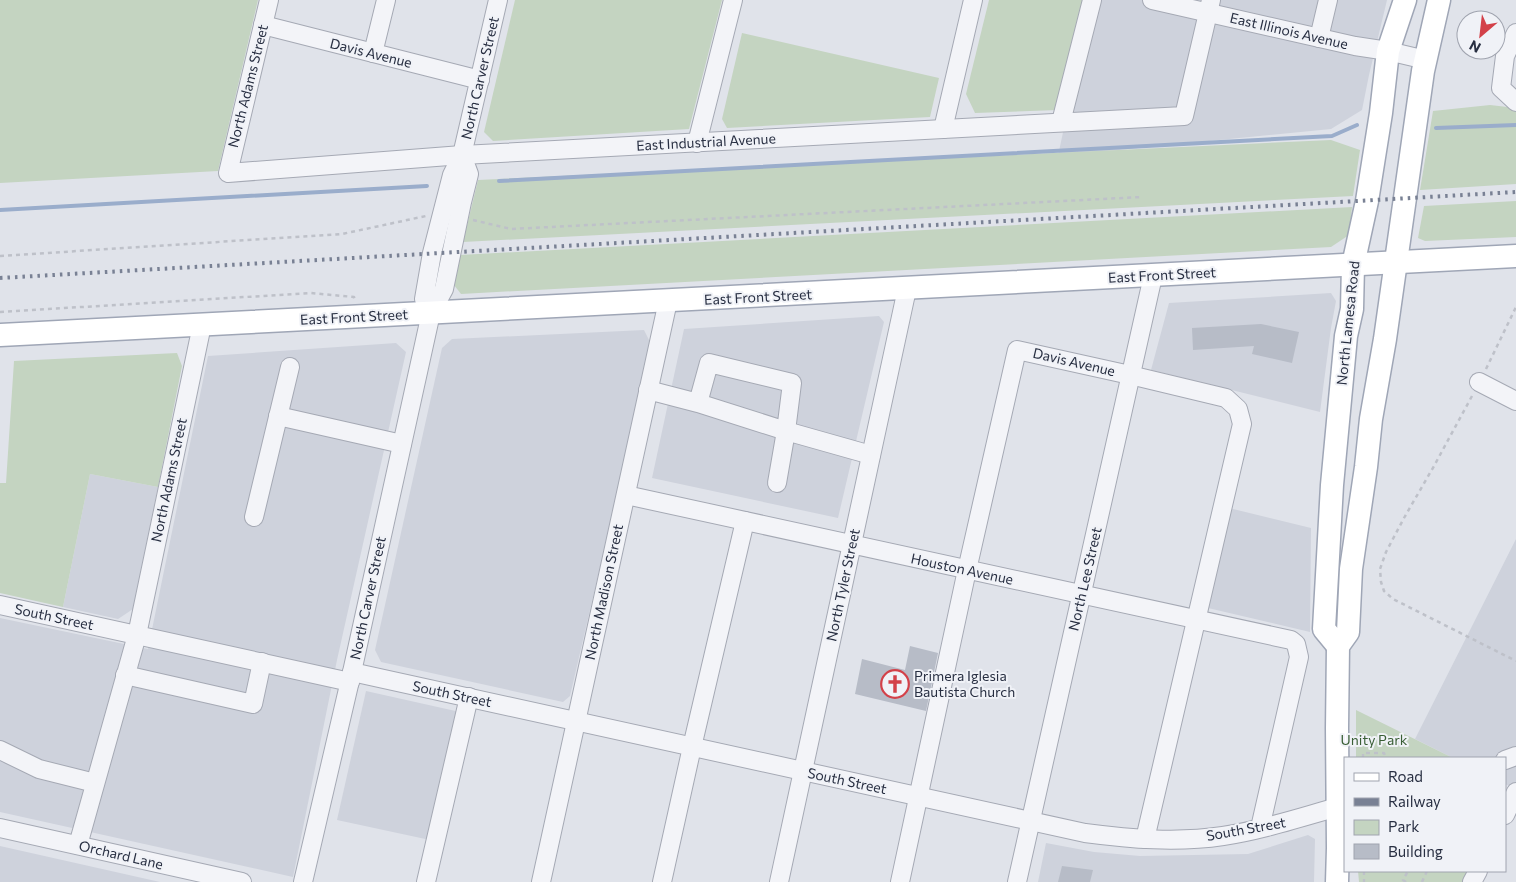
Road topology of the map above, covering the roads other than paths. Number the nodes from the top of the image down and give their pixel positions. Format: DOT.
graph roads {
  1 [pos="269,0"];
  2 [pos="386,0"];
  3 [pos="498,0"];
  4 [pos="733,0"];
  5 [pos="973,0"];
  6 [pos="1092,0"];
  7 [pos="1152,0"];
  8 [pos="1328,0"];
  9 [pos="1405,0"];
  10 [pos="1439,0"];
  11 [pos="1209,6"];
  12 [pos="263,26"];
  13 [pos="1516,33"];
  14 [pos="1319,38"];
  15 [pos="1388,51"];
  16 [pos="374,53"];
  17 [pos="1426,60"];
  18 [pos="480,80"];
  19 [pos="1516,102"];
  20 [pos="1060,122"];
  21 [pos="943,129"];
  22 [pos="697,143"];
  23 [pos="462,155"];
  24 [pos="228,172"];
  25 [pos="1516,256"];
  26 [pos="1396,263"];
  27 [pos="1354,265"];
  28 [pos="1153,276"];
  29 [pos="907,289"];
  30 [pos="668,301"];
  31 [pos="431,313"];
  32 [pos="202,325"];
  33 [pos="0,335"];
  34 [pos="290,367"];
  35 [pos="1130,375"];
  36 [pos="1479,382"];
  37 [pos="648,390"];
  38 [pos="1516,401"];
  39 [pos="698,403"];
  40 [pos="278,416"];
  41 [pos="786,431"];
  42 [pos="402,444"];
  43 [pos="871,455"];
  44 [pos="777,483"];
  45 [pos="626,495"];
  46 [pos="254,517"];
  47 [pos="745,521"];
  48 [pos="852,545"];
  49 [pos="967,570"];
  50 [pos="1082,595"];
  51 [pos="0,605"];
  52 [pos="1196,620"];
  53 [pos="137,635"];
  54 [pos="1338,646"];
  55 [pos="262,662"];
  56 [pos="125,675"];
  57 [pos="351,677"];
  58 [pos="470,697"];
  59 [pos="576,721"];
  60 [pos="692,747"];
  61 [pos="0,750"];
  62 [pos="803,772"];
  63 [pos="95,783"];
  64 [pos="1516,792"];
  65 [pos="918,797"];
  66 [pos="1341,806"];
  67 [pos="1506,813"];
  68 [pos="1030,821"];
  69 [pos="0,828"];
  70 [pos="1260,828"];
  71 [pos="1145,839"];
  72 [pos="78,845"];
  73 [pos="242,882"];
  74 [pos="303,882"];
  75 [pos="426,882"];
  76 [pos="541,882"];
  77 [pos="662,882"];
  78 [pos="779,882"];
  79 [pos="900,882"];
  80 [pos="1017,882"];
  81 [pos="1337,882"];
  1 -- 12 [label="street, North Adams Street"];
  2 -- 16 [label="street"];
  3 -- 18 [label="street, North Carver Street"];
  4 -- 22 [label="street"];
  5 -- 21 [label="street"];
  6 -- 20 [label="street"];
  7 -- 11 [label="street, East Illinois Avenue"];
  8 -- 14 [label="street"];
  9 -- 15 [label="main road, North Lamesa Road"];
  10 -- 17 [label="main road"];
  11 -- 14 [label="street, East Illinois Avenue"];
  11 -- 20 [label="street, East Industrial Avenue"];
  12 -- 16 [label="street, Davis Avenue"];
  12 -- 24 [label="street, North Adams Street"];
  13 -- 19 [label="street"];
  14 -- 15 [label="street, East Illinois Avenue"];
  15 -- 17 [label="street, East Illinois Avenue"];
  15 -- 27 [label="main road, North Lamesa Road"];
  16 -- 18 [label="street, Davis Avenue"];
  17 -- 26 [label="main road"];
  18 -- 23 [label="street, North Carver Street"];
  20 -- 21 [label="street, East Industrial Avenue"];
  21 -- 22 [label="street, East Industrial Avenue"];
  22 -- 23 [label="street, East Industrial Avenue"];
  23 -- 24 [label="street, East Industrial Avenue"];
  23 -- 31 [label="street, North Carver Street"];
  23 -- 31 [label="street, North Carver Street"];
  25 -- 26 [label="main road, East Front Street"];
  26 -- 27 [label="main road, East Front Street"];
  26 -- 54 [label="main road"];
  27 -- 28 [label="main road, East Front Street"];
  27 -- 54 [label="main road, North Lamesa Road"];
  28 -- 29 [label="main road, East Front Street"];
  28 -- 35 [label="street, North Lee Street"];
  29 -- 30 [label="main road, East Front Street"];
  29 -- 43 [label="street, North Tyler Street"];
  30 -- 31 [label="main road, East Front Street"];
  30 -- 37 [label="street, North Madison Street"];
  31 -- 32 [label="main road, East Front Street"];
  31 -- 42 [label="street, North Carver Street"];
  32 -- 33 [label="main road, East Front Street"];
  32 -- 53 [label="street, North Adams Street"];
  34 -- 40 [label="street"];
  35 -- 49 [label="street, Davis Avenue"];
  35 -- 50 [label="street, North Lee Street"];
  35 -- 52 [label="street, Davis Avenue"];
  36 -- 38 [label="street"];
  37 -- 39 [label="street"];
  37 -- 45 [label="street, North Madison Street"];
  39 -- 41 [label="street"];
  39 -- 41 [label="street"];
  40 -- 42 [label="street"];
  40 -- 46 [label="street"];
  41 -- 43 [label="street"];
  41 -- 44 [label="street"];
  42 -- 57 [label="street, North Carver Street"];
  43 -- 48 [label="street, North Tyler Street"];
  45 -- 47 [label="street, Houston Avenue"];
  45 -- 59 [label="street, North Madison Street"];
  47 -- 48 [label="street, Houston Avenue"];
  47 -- 60 [label="street"];
  48 -- 49 [label="street, Houston Avenue"];
  48 -- 62 [label="street, North Tyler Street"];
  49 -- 50 [label="street, Houston Avenue"];
  49 -- 65 [label="street"];
  50 -- 52 [label="street, Houston Avenue"];
  50 -- 68 [label="street, North Lee Street"];
  51 -- 53 [label="street, South Street"];
  52 -- 70 [label="street, Houston Avenue"];
  52 -- 71 [label="street, Davis Avenue"];
  53 -- 55 [label="street, South Street"];
  53 -- 56 [label="street, North Adams Street"];
  54 -- 66 [label="main road"];
  55 -- 56 [label="street"];
  55 -- 57 [label="street, South Street"];
  56 -- 63 [label="street, North Adams Street"];
  57 -- 58 [label="street, South Street"];
  57 -- 74 [label="street, North Carver Street"];
  58 -- 59 [label="street, South Street"];
  58 -- 75 [label="street"];
  59 -- 60 [label="street, South Street"];
  59 -- 76 [label="street, North Madison Street"];
  60 -- 62 [label="street, South Street"];
  60 -- 77 [label="street"];
  61 -- 63 [label="street"];
  62 -- 65 [label="street, South Street"];
  62 -- 78 [label="street, North Tyler Street"];
  63 -- 72 [label="street, North Adams Street"];
  64 -- 67 [label="street"];
  65 -- 68 [label="street, South Street"];
  65 -- 79 [label="street"];
  66 -- 70 [label="street, South Street"];
  66 -- 81 [label="main road"];
  68 -- 71 [label="street, South Street"];
  68 -- 80 [label="street, North Lee Street"];
  69 -- 72 [label="street, Orchard Lane"];
  70 -- 71 [label="street, South Street"];
  72 -- 73 [label="street, Orchard Lane"];
}
